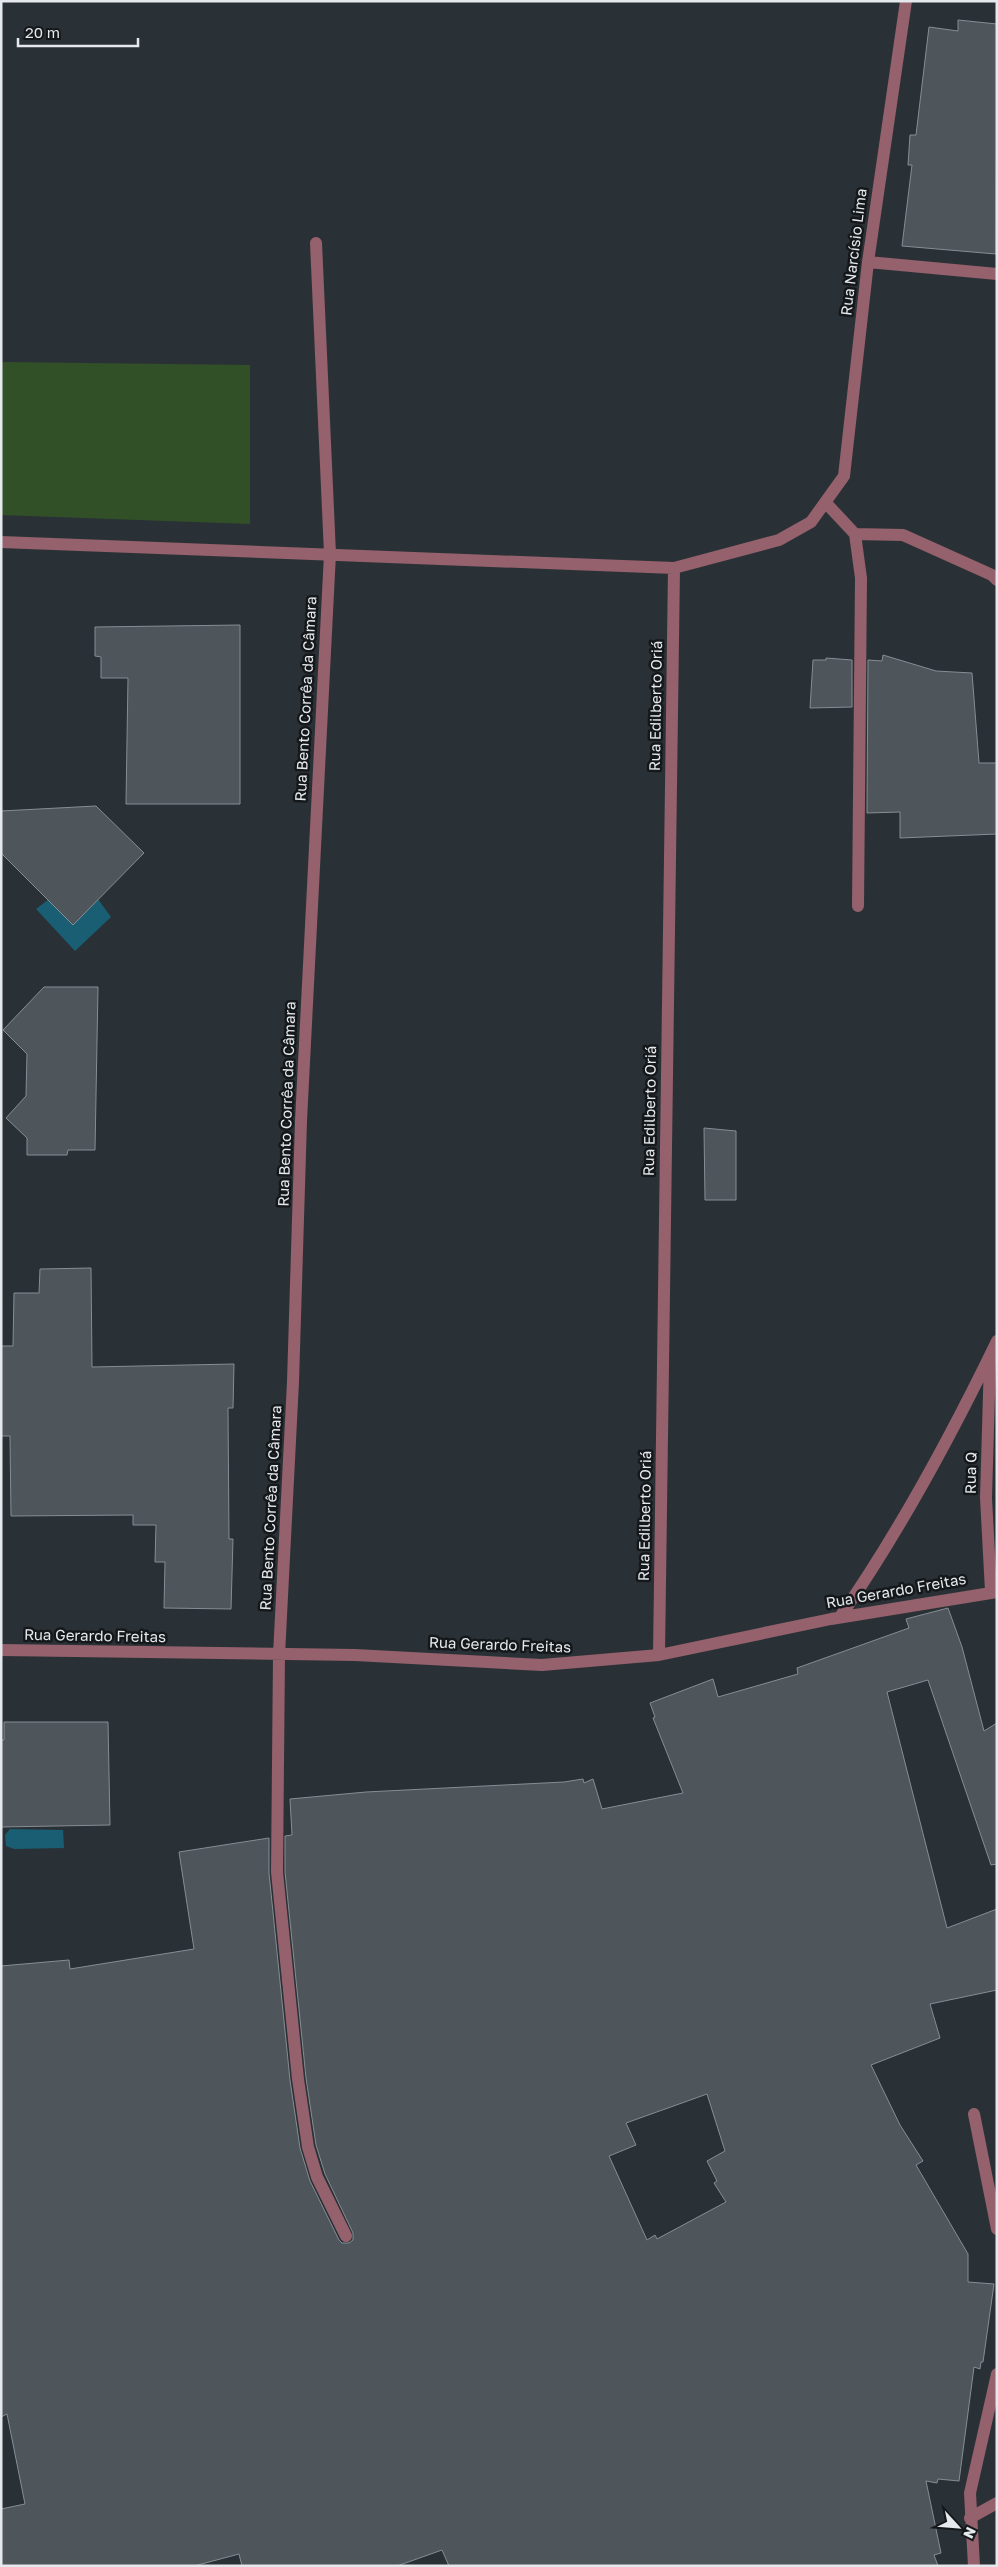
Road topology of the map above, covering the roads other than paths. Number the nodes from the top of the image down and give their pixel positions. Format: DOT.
graph roads {
  1 [pos="906,1"];
  2 [pos="316,243"];
  3 [pos="868,262"];
  4 [pos="997,274"];
  5 [pos="826,503"];
  6 [pos="855,534"];
  7 [pos="1,542"];
  8 [pos="330,554"];
  9 [pos="674,568"];
  10 [pos="997,580"];
  11 [pos="858,906"];
  12 [pos="997,1341"];
  13 [pos="990,1356"];
  14 [pos="994,1592"];
  15 [pos="840,1617"];
  16 [pos="1,1650"];
  17 [pos="279,1655"];
  18 [pos="659,1655"];
  19 [pos="974,2114"];
  20 [pos="997,2229"];
  21 [pos="346,2236"];
  22 [pos="997,2374"];
  23 [pos="997,2503"];
  24 [pos="970,2518"];
  25 [pos="974,2566"];
  1 -- 3 [label="street, Rua Narcísio Lima"];
  2 -- 8 [label="street, Rua Bento Corrêa da Câmara"];
  3 -- 4 [label="street"];
  3 -- 5 [label="street, Rua Narcísio Lima"];
  5 -- 6 [label="street"];
  5 -- 9 [label="street, Rua Narcísio Lima"];
  6 -- 10 [label="street"];
  6 -- 11 [label="street"];
  7 -- 8 [label="street, Rua Narcísio Lima"];
  8 -- 9 [label="street, Rua Narcísio Lima"];
  8 -- 17 [label="street, Rua Bento Corrêa da Câmara"];
  9 -- 18 [label="street, Rua Edilberto Oriá"];
  12 -- 13 [label="street"];
  13 -- 14 [label="street, Rua Q"];
  13 -- 15 [label="street"];
  14 -- 15 [label="street, Rua Gerardo Freitas"];
  15 -- 18 [label="street, Rua Gerardo Freitas"];
  16 -- 17 [label="street, Rua Gerardo Freitas"];
  17 -- 18 [label="street, Rua Gerardo Freitas"];
  17 -- 21 [label="street, Rua Bento Corrêa da Câmara"];
  19 -- 20 [label="street"];
  22 -- 24 [label="street"];
  23 -- 24 [label="street"];
  24 -- 25 [label="street"];
}
